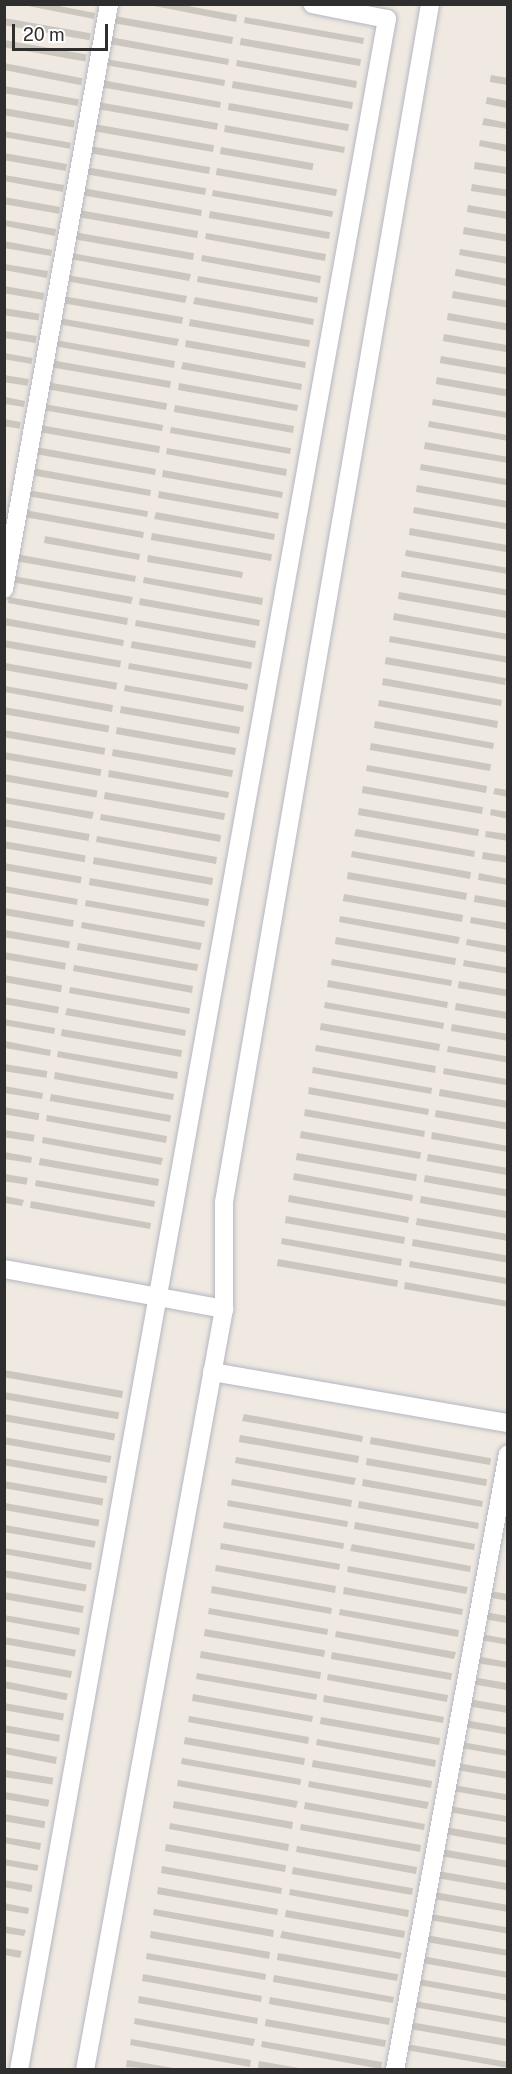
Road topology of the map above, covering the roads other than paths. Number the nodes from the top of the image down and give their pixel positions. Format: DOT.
graph roads {
  1 [pos="109,4"];
  2 [pos="312,4"];
  3 [pos="430,4"];
  4 [pos="4,589"];
  5 [pos="4,1269"];
  6 [pos="158,1298"];
  7 [pos="224,1309"];
  8 [pos="212,1372"];
  9 [pos="507,1423"];
  10 [pos="507,1454"];
  11 [pos="19,2070"];
  12 [pos="85,2070"];
  13 [pos="395,2070"];
  1 -- 4 [label="lane"];
  2 -- 6 [label="lane"];
  3 -- 7 [label="lane"];
  5 -- 6 [label="lane"];
  6 -- 7 [label="lane"];
  6 -- 11 [label="lane"];
  7 -- 8 [label="lane"];
  8 -- 9 [label="lane"];
  8 -- 12 [label="lane"];
  10 -- 13 [label="lane"];
}
